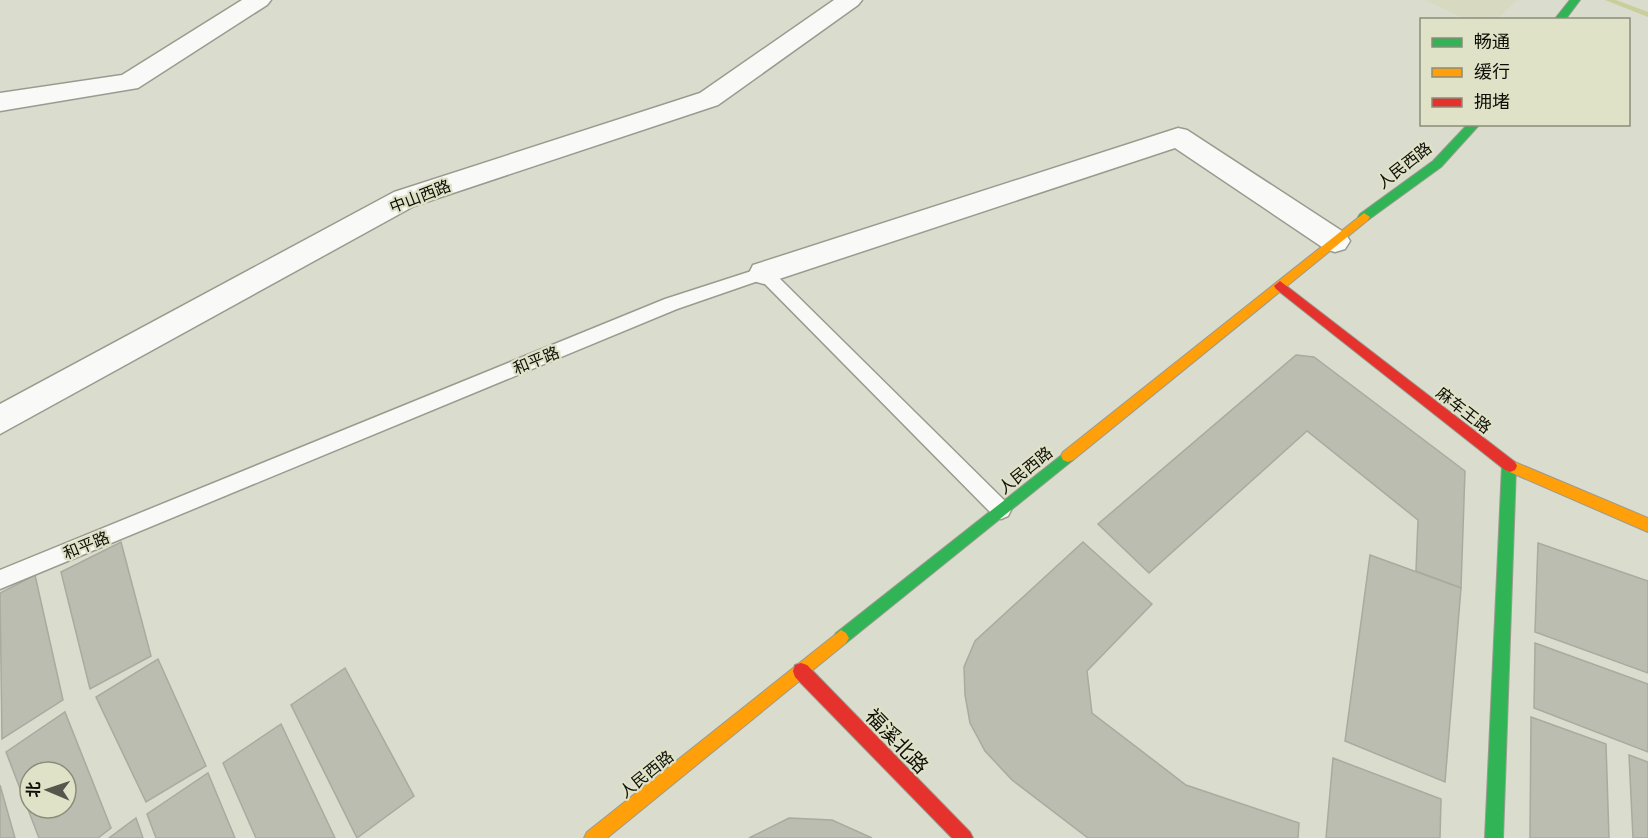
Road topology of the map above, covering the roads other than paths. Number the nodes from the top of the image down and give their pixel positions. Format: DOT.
graph roads {
  1 [pos="259,0"];
  2 [pos="850,0"];
  3 [pos="1575,0"];
  4 [pos="1561,18"];
  5 [pos="0,102"];
  6 [pos="1474,126"];
  7 [pos="1335,242"];
  8 [pos="764,273"];
  9 [pos="1280,286"];
  10 [pos="0,420"];
  11 [pos="1509,466"];
  12 [pos="1001,510"];
  13 [pos="1648,525"];
  14 [pos="0,580"];
  15 [pos="801,671"];
  16 [pos="593,838"];
  17 [pos="964,838"];
  18 [pos="1494,838"];
  1 -- 5 [label="street"];
  2 -- 10 [label="street, 中山西路"];
  3 -- 4 [label="main road"];
  6 -- 7 [label="main road, 人民西路"];
  7 -- 8 [label="street"];
  7 -- 9 [label="main road, 人民西路"];
  8 -- 12 [label="lane"];
  8 -- 14 [label="lane, 和平路"];
  9 -- 11 [label="main road, 麻车王路"];
  9 -- 12 [label="main road, 人民西路"];
  11 -- 13 [label="main road, 麻车王路"];
  11 -- 18 [label="main road"];
  12 -- 15 [label="main road, 人民西路"];
  15 -- 16 [label="main road, 人民西路"];
  15 -- 17 [label="main road, 福溪北路"];
}
